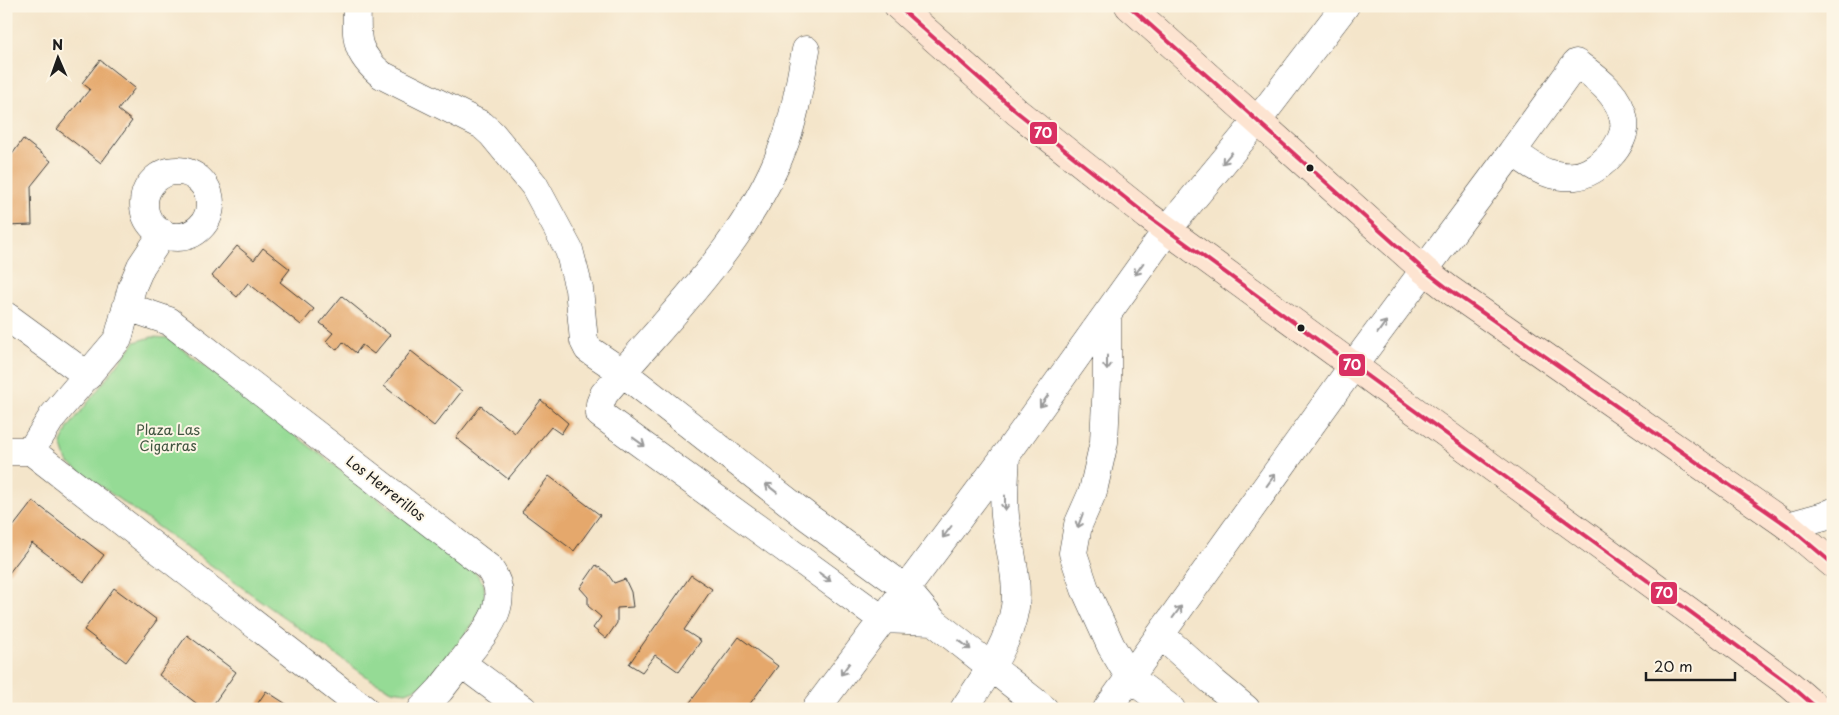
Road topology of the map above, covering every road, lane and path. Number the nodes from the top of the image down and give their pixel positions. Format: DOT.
graph roads {
  1 [pos="357,6"];
  2 [pos="898,6"];
  3 [pos="1129,6"];
  4 [pos="1344,6"];
  5 [pos="806,50"];
  6 [pos="1258,120"];
  7 [pos="1512,152"];
  8 [pos="1167,230"];
  9 [pos="162,233"];
  10 [pos="1424,270"];
  11 [pos="128,307"];
  12 [pos="1107,314"];
  13 [pos="6,316"];
  14 [pos="1354,366"];
  15 [pos="622,372"];
  16 [pos="88,376"];
  17 [pos="19,451"];
  18 [pos="1006,455"];
  19 [pos="1833,512"];
  20 [pos="1788,526"];
  21 [pos="1833,564"];
  22 [pos="905,588"];
  23 [pos="933,621"];
  24 [pos="878,624"];
  25 [pos="1161,635"];
  26 [pos="461,663"];
  27 [pos="992,666"];
  28 [pos="1130,678"];
  29 [pos="364,709"];
  30 [pos="422,709"];
  31 [pos="523,709"];
  32 [pos="816,709"];
  33 [pos="964,709"];
  34 [pos="1044,709"];
  35 [pos="1107,709"];
  36 [pos="1171,709"];
  37 [pos="1246,709"];
  38 [pos="1818,709"];
  1 -- 15 [label="street"];
  2 -- 8 [label="main road"];
  3 -- 6 [label="main road"];
  4 -- 6 [label="street"];
  5 -- 15 [label="street"];
  6 -- 8 [label="street, one-way"];
  6 -- 10 [label="main road"];
  7 -- 10 [label="street"];
  8 -- 12 [label="street, one-way"];
  8 -- 14 [label="main road"];
  9 -- 11 [label="street"];
  14 -- 10 [label="street, one-way"];
  10 -- 20 [label="main road"];
  11 -- 16 [label="street"];
  11 -- 26 [label="street, Los Herrerillos"];
  12 -- 18 [label="street, one-way"];
  12 -- 28 [label="street, one-way"];
  13 -- 16 [label="street"];
  25 -- 14 [label="street, one-way"];
  14 -- 38 [label="main road"];
  22 -- 15 [label="street, one-way"];
  15 -- 24 [label="street, one-way"];
  16 -- 17 [label="street"];
  17 -- 29 [label="street"];
  18 -- 22 [label="street, one-way"];
  18 -- 27 [label="street, one-way"];
  19 -- 20 [label="street"];
  20 -- 21 [label="main road"];
  22 -- 23 [label="street"];
  22 -- 24 [label="street"];
  23 -- 24 [label="street"];
  23 -- 27 [label="street, one-way"];
  24 -- 32 [label="street, one-way"];
  25 -- 28 [label="street"];
  25 -- 37 [label="street"];
  26 -- 30 [label="street, Los Herrerillos"];
  26 -- 31 [label="street"];
  27 -- 33 [label="street"];
  27 -- 34 [label="street"];
  28 -- 35 [label="street"];
  28 -- 36 [label="street"];
}
